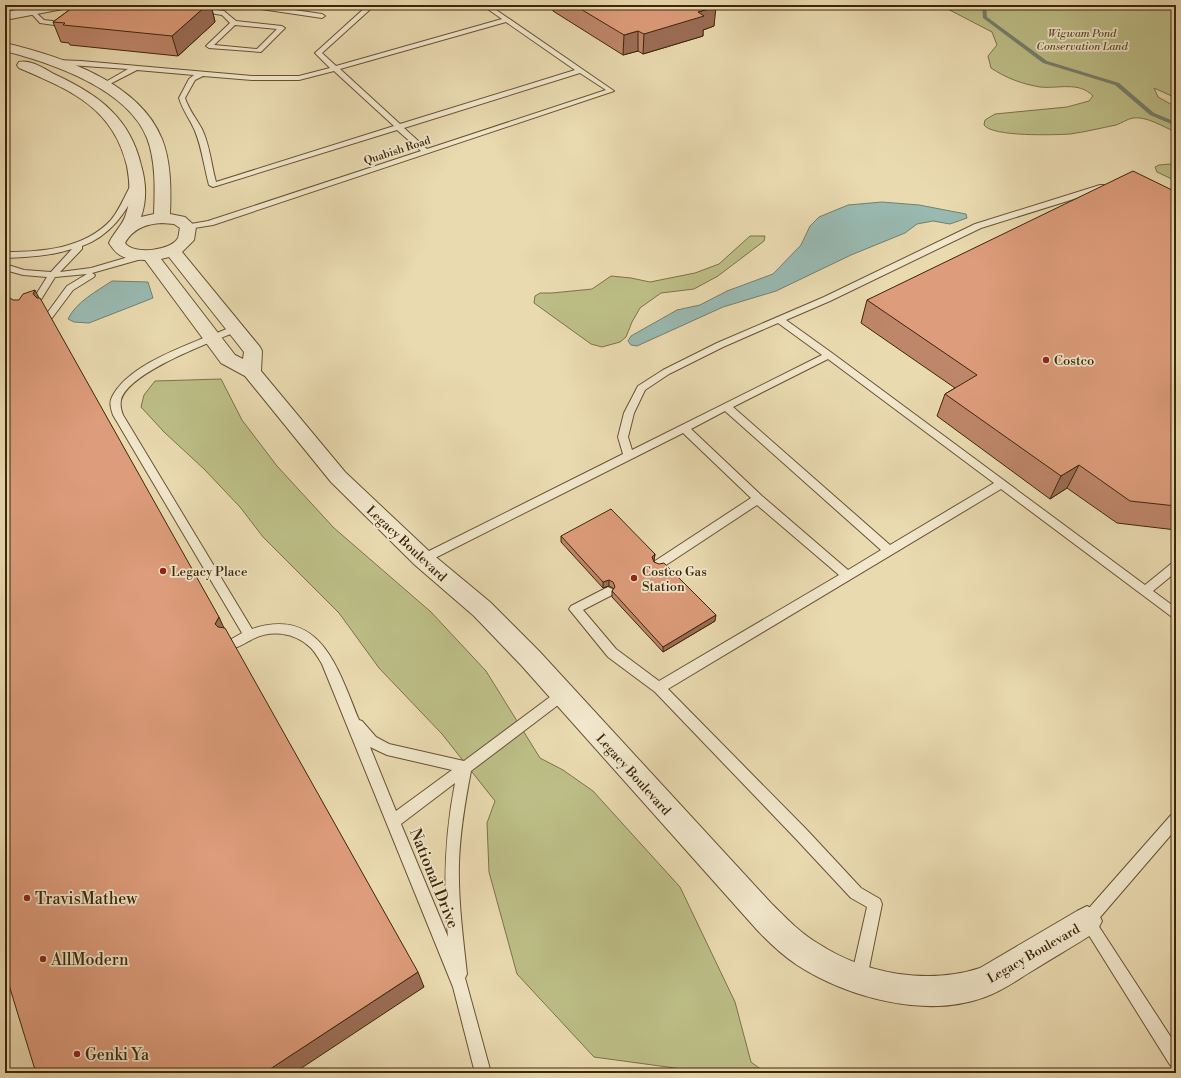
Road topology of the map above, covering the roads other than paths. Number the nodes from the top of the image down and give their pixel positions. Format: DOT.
graph roads {
  1 [pos="63,5"];
  2 [pos="172,5"];
  3 [pos="247,5"];
  4 [pos="372,5"];
  5 [pos="486,5"];
  6 [pos="5,7"];
  7 [pos="27,8"];
  8 [pos="5,16"];
  9 [pos="322,16"];
  10 [pos="507,20"];
  11 [pos="234,23"];
  12 [pos="71,25"];
  13 [pos="5,47"];
  14 [pos="5,56"];
  15 [pos="55,62"];
  16 [pos="135,68"];
  17 [pos="335,69"];
  18 [pos="582,70"];
  19 [pos="201,74"];
  20 [pos="104,85"];
  21 [pos="399,127"];
  22 [pos="426,152"];
  23 [pos="137,179"];
  24 [pos="1112,184"];
  25 [pos="162,218"];
  26 [pos="129,227"];
  27 [pos="188,227"];
  28 [pos="86,242"];
  29 [pos="172,250"];
  30 [pos="5,255"];
  31 [pos="146,256"];
  32 [pos="5,267"];
  33 [pos="98,270"];
  34 [pos="52,276"];
  35 [pos="49,316"];
  36 [pos="27,318"];
  37 [pos="778,320"];
  38 [pos="235,329"];
  39 [pos="212,339"];
  40 [pos="829,355"];
  41 [pos="252,372"];
  42 [pos="726,407"];
  43 [pos="684,428"];
  44 [pos="629,456"];
  45 [pos="1001,484"];
  46 [pos="758,499"];
  47 [pos="890,551"];
  48 [pos="423,559"];
  49 [pos="659,564"];
  50 [pos="1176,566"];
  51 [pos="846,576"];
  52 [pos="1144,591"];
  53 [pos="608,592"];
  54 [pos="1176,614"];
  55 [pos="249,635"];
  56 [pos="232,644"];
  57 [pos="660,688"];
  58 [pos="562,696"];
  59 [pos="351,717"];
  60 [pos="465,767"];
  61 [pos="1176,819"];
  62 [pos="393,822"];
  63 [pos="1087,921"];
  64 [pos="859,979"];
  65 [pos="461,987"];
  66 [pos="1176,1059"];
  67 [pos="482,1073"];
  1 -- 7 [label="street"];
  2 -- 11 [label="lane"];
  3 -- 9 [label="lane"];
  4 -- 17 [label="lane"];
  5 -- 10 [label="lane"];
  6 -- 7 [label="street"];
  7 -- 8 [label="street"];
  7 -- 12 [label="lane"];
  10 -- 17 [label="lane"];
  10 -- 18 [label="lane"];
  11 -- 11 [label="lane"];
  13 -- 15 [label="street"];
  14 -- 23 [label="street"];
  15 -- 16 [label="lane"];
  15 -- 20 [label="street"];
  16 -- 19 [label="lane"];
  16 -- 20 [label="lane"];
  17 -- 19 [label="lane"];
  17 -- 21 [label="lane"];
  18 -- 21 [label="lane"];
  18 -- 22 [label="lane, Quabish Road"];
  19 -- 21 [label="lane"];
  20 -- 25 [label="street"];
  21 -- 22 [label="lane"];
  22 -- 27 [label="lane, Quabish Road"];
  23 -- 26 [label="street"];
  23 -- 28 [label="lane"];
  24 -- 37 [label="lane"];
  25 -- 26 [label="street"];
  25 -- 27 [label="street"];
  26 -- 31 [label="street"];
  27 -- 29 [label="street"];
  28 -- 30 [label="lane"];
  28 -- 34 [label="lane"];
  29 -- 31 [label="street"];
  29 -- 38 [label="street"];
  31 -- 33 [label="lane"];
  31 -- 39 [label="street, Legacy Boulevard"];
  32 -- 34 [label="lane"];
  33 -- 34 [label="lane"];
  33 -- 35 [label="lane"];
  34 -- 36 [label="lane"];
  37 -- 40 [label="lane"];
  37 -- 44 [label="lane"];
  38 -- 39 [label="lane"];
  38 -- 41 [label="street"];
  39 -- 41 [label="street, Legacy Boulevard"];
  39 -- 55 [label="lane"];
  40 -- 42 [label="lane"];
  40 -- 45 [label="lane"];
  41 -- 48 [label="street, Legacy Boulevard"];
  42 -- 43 [label="lane"];
  42 -- 47 [label="lane"];
  43 -- 44 [label="lane"];
  43 -- 46 [label="lane"];
  44 -- 48 [label="lane"];
  45 -- 47 [label="lane"];
  45 -- 52 [label="lane"];
  46 -- 49 [label="lane"];
  46 -- 51 [label="lane"];
  47 -- 51 [label="lane"];
  48 -- 58 [label="street, Legacy Boulevard"];
  50 -- 52 [label="lane"];
  51 -- 57 [label="lane"];
  52 -- 54 [label="lane"];
  53 -- 57 [label="lane"];
  55 -- 56 [label="lane"];
  55 -- 59 [label="lane"];
  57 -- 64 [label="lane"];
  58 -- 60 [label="lane, National Drive"];
  58 -- 64 [label="street, Legacy Boulevard"];
  59 -- 60 [label="lane"];
  59 -- 62 [label="lane"];
  60 -- 62 [label="lane, National Drive"];
  60 -- 65 [label="lane, National Drive"];
  61 -- 63 [label="lane"];
  62 -- 65 [label="lane, National Drive"];
  63 -- 64 [label="street, Legacy Boulevard"];
  63 -- 66 [label="lane"];
  65 -- 67 [label="lane, National Drive"];
}
